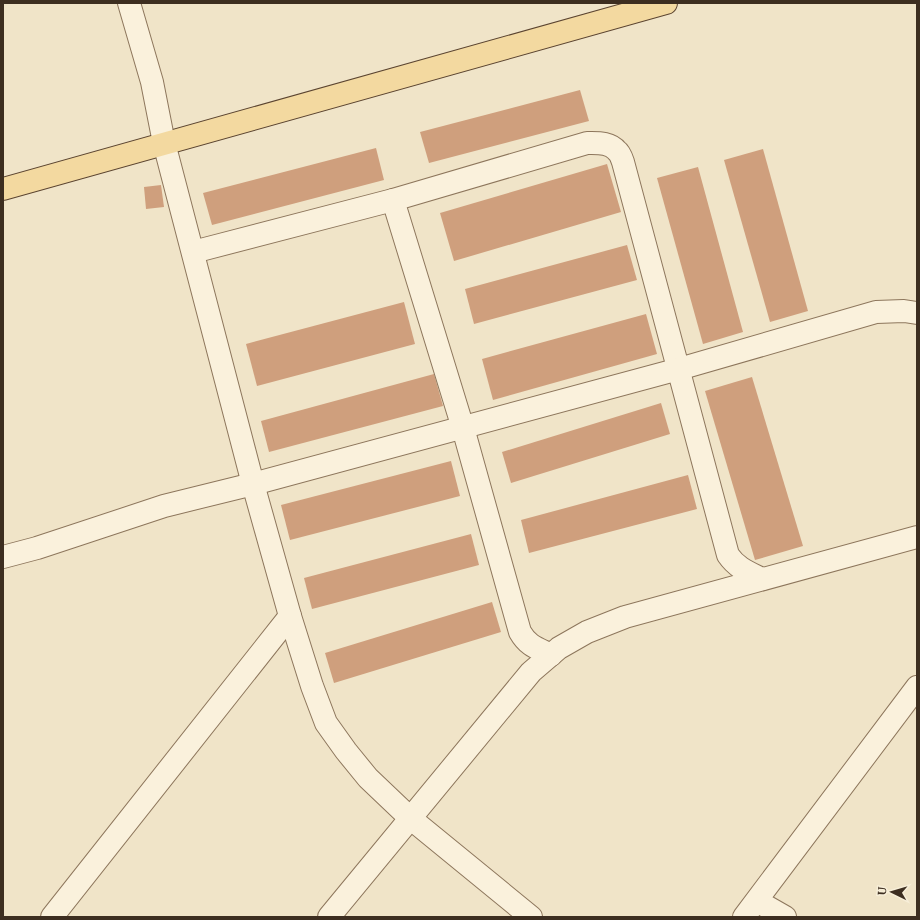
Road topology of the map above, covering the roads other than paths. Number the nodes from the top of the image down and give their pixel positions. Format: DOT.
graph roads {
  1 [pos="129,3"];
  2 [pos="666,3"];
  3 [pos="164,143"];
  4 [pos="3,189"];
  5 [pos="393,200"];
  6 [pos="193,252"];
  7 [pos="917,313"];
  8 [pos="680,369"];
  9 [pos="463,428"];
  10 [pos="253,484"];
  11 [pos="917,537"];
  12 [pos="3,557"];
  13 [pos="762,579"];
  14 [pos="290,616"];
  15 [pos="551,655"];
  16 [pos="917,687"];
  17 [pos="410,818"];
  18 [pos="751,909"];
  19 [pos="52,917"];
  20 [pos="329,917"];
  21 [pos="531,917"];
  22 [pos="785,917"];
  1 -- 3 [label="street"];
  2 -- 3 [label="main road"];
  3 -- 4 [label="main road"];
  3 -- 6 [label="street"];
  5 -- 6 [label="street"];
  5 -- 8 [label="street"];
  5 -- 9 [label="street"];
  6 -- 10 [label="street"];
  7 -- 8 [label="street"];
  8 -- 9 [label="street"];
  8 -- 13 [label="street"];
  9 -- 10 [label="street"];
  9 -- 15 [label="street"];
  10 -- 12 [label="street"];
  10 -- 14 [label="street"];
  11 -- 13 [label="street"];
  13 -- 15 [label="street"];
  14 -- 17 [label="street"];
  14 -- 19 [label="street"];
  15 -- 17 [label="street"];
  16 -- 18 [label="street"];
  17 -- 20 [label="street"];
  17 -- 21 [label="street"];
  18 -- 22 [label="street"];
}
